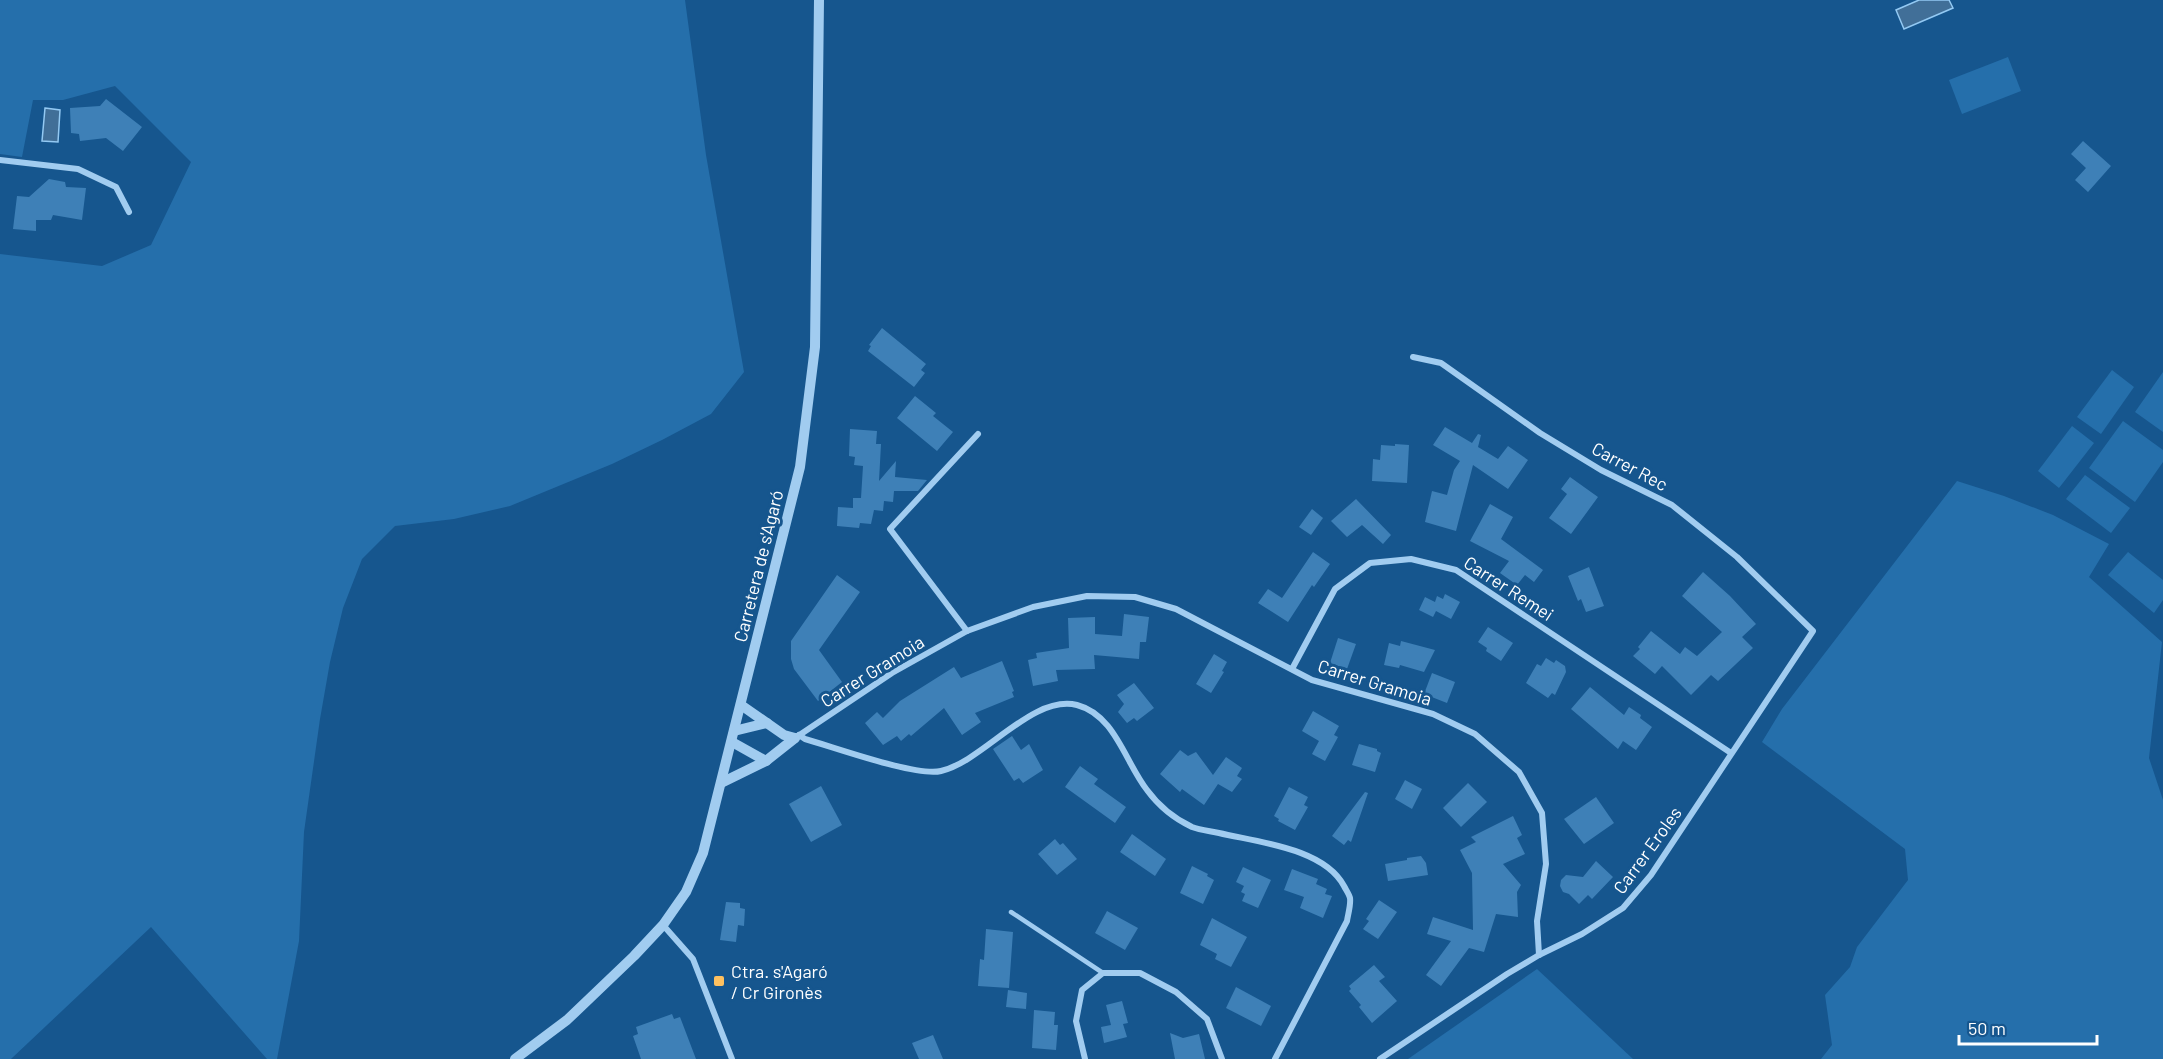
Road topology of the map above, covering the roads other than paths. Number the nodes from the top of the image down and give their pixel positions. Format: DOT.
graph roads {
  1 [pos="819,0"];
  2 [pos="0,160"];
  3 [pos="129,212"];
  4 [pos="1413,357"];
  5 [pos="978,434"];
  6 [pos="967,631"];
  7 [pos="1813,632"];
  8 [pos="1292,669"];
  9 [pos="741,705"];
  10 [pos="766,723"];
  11 [pos="733,736"];
  12 [pos="797,737"];
  13 [pos="1731,753"];
  14 [pos="766,761"];
  15 [pos="721,783"];
  16 [pos="1011,912"];
  17 [pos="663,925"];
  18 [pos="1539,955"];
  19 [pos="1103,973"];
  20 [pos="515,1059"];
  21 [pos="732,1059"];
  22 [pos="1085,1059"];
  23 [pos="1222,1059"];
  24 [pos="1275,1059"];
  25 [pos="1380,1059"];
  1 -- 9 [label="street, Carretera de s'Agaró"];
  2 -- 3 [label="street"];
  4 -- 7 [label="street, Carrer Rec"];
  5 -- 6 [label="street"];
  6 -- 8 [label="street, Carrer Gramoia"];
  6 -- 12 [label="street, Carrer Gramoia"];
  7 -- 13 [label="street, Carrer Eroles"];
  8 -- 13 [label="street, Carrer Remei"];
  8 -- 18 [label="street, Carrer Gramoia"];
  9 -- 10 [label="street"];
  9 -- 11 [label="street, Carretera de s'Agaró"];
  10 -- 11 [label="street"];
  10 -- 12 [label="street"];
  11 -- 14 [label="street"];
  11 -- 15 [label="street, Carretera de s'Agaró"];
  12 -- 14 [label="street"];
  12 -- 24 [label="street"];
  13 -- 18 [label="street, Carrer Eroles"];
  14 -- 15 [label="street"];
  15 -- 17 [label="street, Carretera de s'Agaró"];
  16 -- 19 [label="lane"];
  17 -- 20 [label="street, Carretera de s'Agaró"];
  17 -- 21 [label="street"];
  18 -- 25 [label="street, Carrer Eroles"];
  19 -- 22 [label="street"];
  19 -- 23 [label="street"];
}
